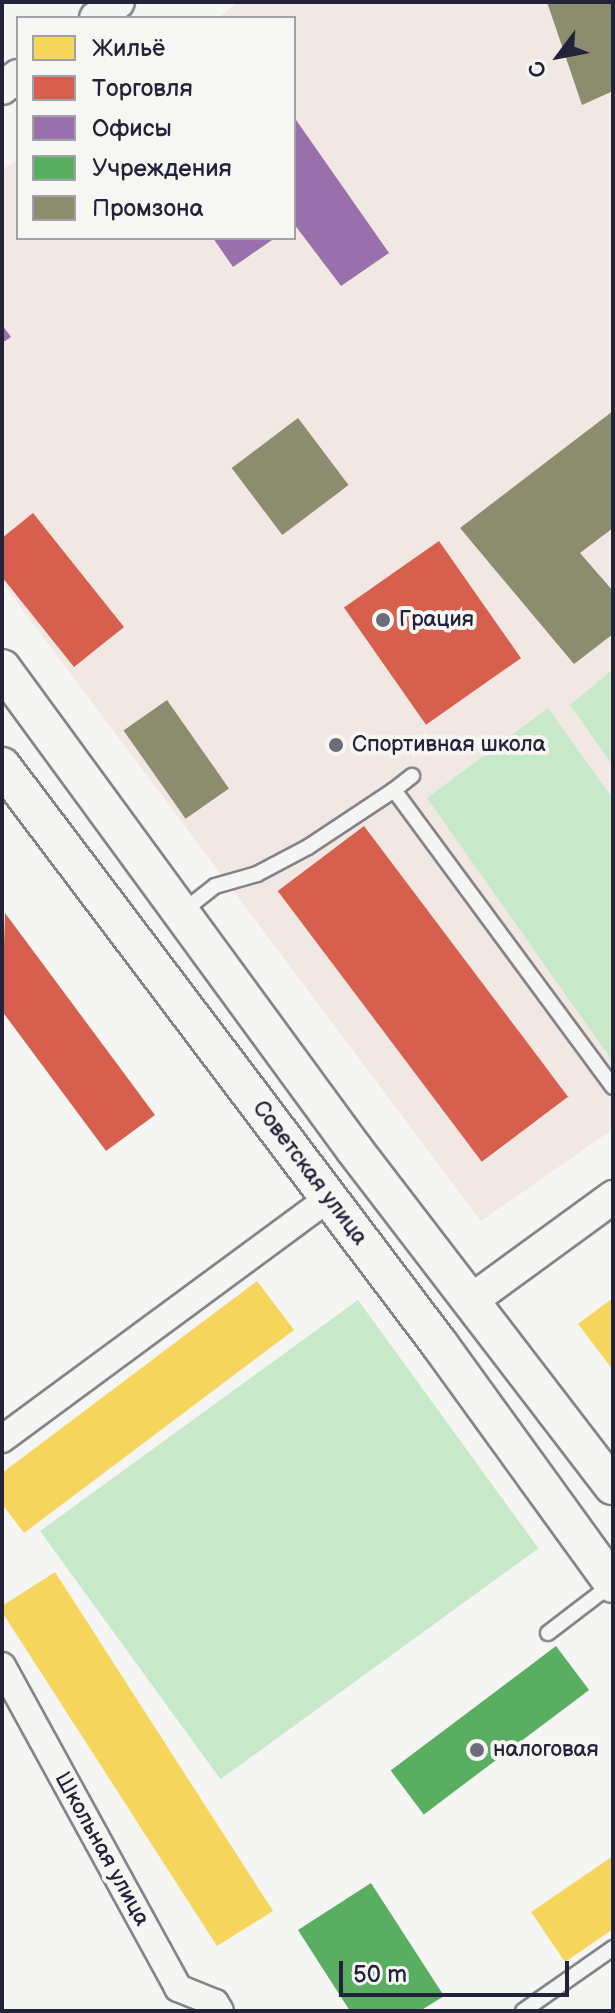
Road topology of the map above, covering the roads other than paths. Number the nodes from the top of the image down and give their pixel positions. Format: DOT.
graph roads {
  1 [pos="118,2"];
  2 [pos="99,16"];
  3 [pos="2,668"];
  4 [pos="2,766"];
  5 [pos="412,776"];
  6 [pos="394,790"];
  7 [pos="182,912"];
  8 [pos="613,1087"];
  9 [pos="613,1197"];
  10 [pos="329,1198"];
  11 [pos="472,1300"];
  12 [pos="430,1331"];
  13 [pos="2,1439"];
  14 [pos="613,1486"];
  15 [pos="613,1584"];
  16 [pos="548,1633"];
  17 [pos="2,1666"];
  18 [pos="613,1948"];
  19 [pos="217,2009"];
  20 [pos="523,2011"];
  1 -- 2 [label="street"];
  3 -- 7 [label="main road"];
  4 -- 10 [label="main road, Советская улица"];
  5 -- 6 [label="lane"];
  6 -- 7 [label="lane"];
  6 -- 8 [label="lane"];
  7 -- 11 [label="main road"];
  9 -- 11 [label="street"];
  10 -- 12 [label="main road, Советская улица"];
  10 -- 13 [label="street"];
  11 -- 12 [label="main road"];
  11 -- 14 [label="main road"];
  12 -- 15 [label="main road, Советская улица"];
  15 -- 16 [label="lane"];
  17 -- 19 [label="street, Школьная улица"];
  18 -- 20 [label="lane"];
}
